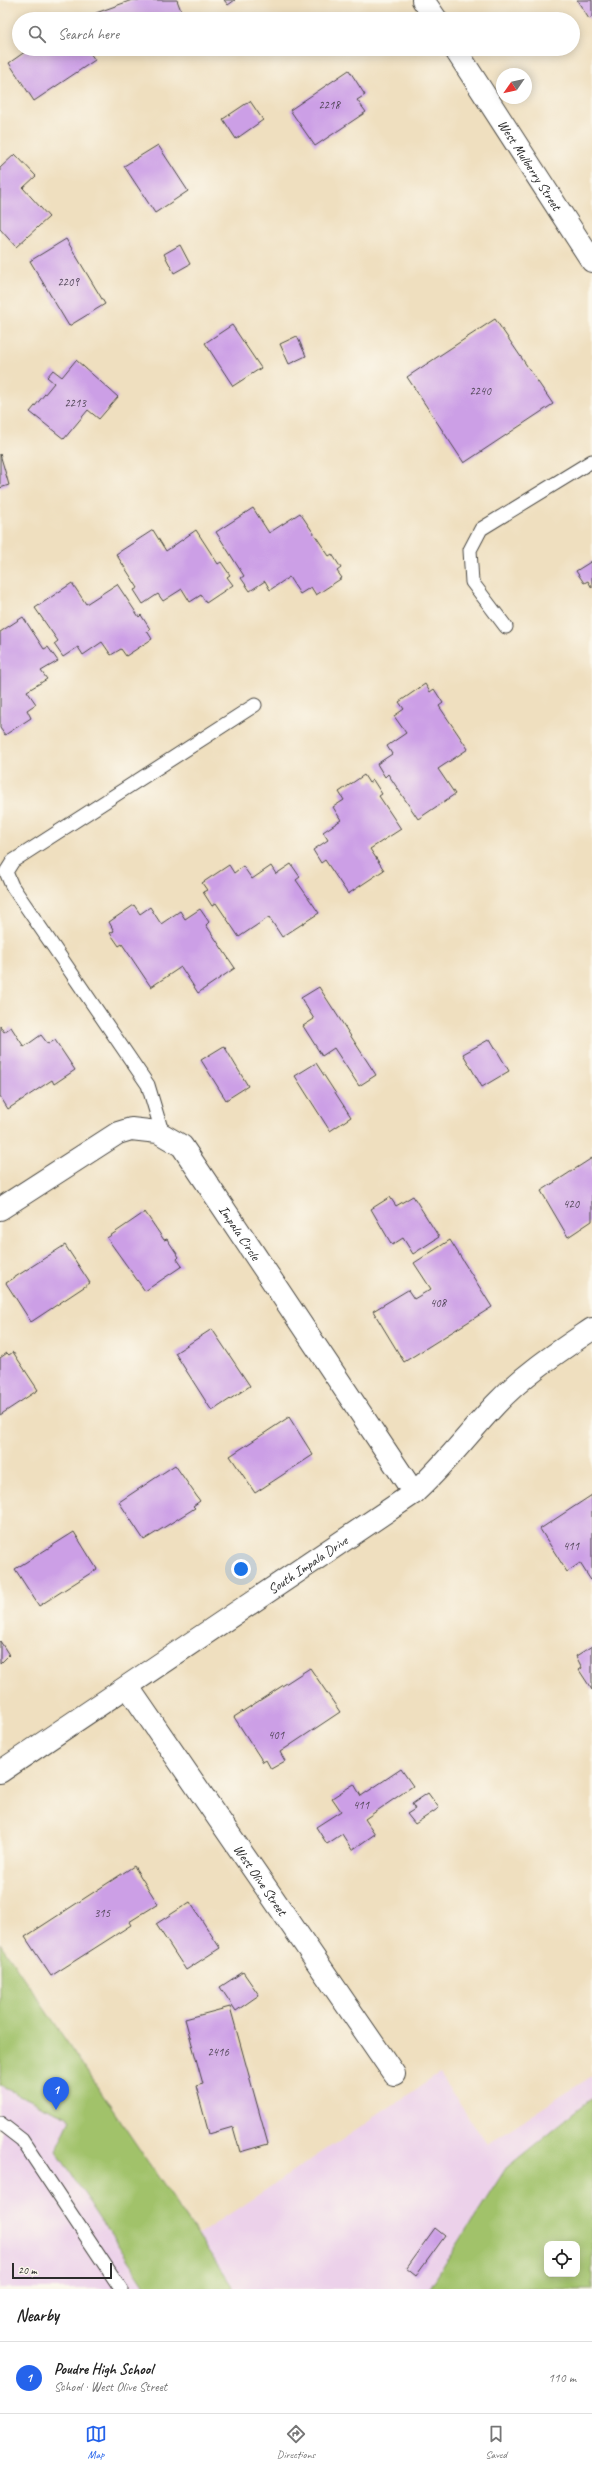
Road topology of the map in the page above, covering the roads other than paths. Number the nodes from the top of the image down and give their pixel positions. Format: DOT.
graph roads {
  1 [pos="423,0"];
  2 [pos="431,12"];
  3 [pos="460,56"];
  4 [pos="592,261"];
  5 [pos="592,461"];
  6 [pos="506,627"];
  7 [pos="254,705"];
  8 [pos="164,1135"];
  9 [pos="0,1209"];
  10 [pos="592,1329"];
  11 [pos="414,1493"];
  12 [pos="128,1687"];
  13 [pos="0,1772"];
  14 [pos="394,2074"];
  15 [pos="0,2123"];
  16 [pos="121,2289"];
  1 -- 2 [label="street"];
  3 -- 4 [label="street, West Mulberry Street"];
  5 -- 6 [label="lane"];
  7 -- 8 [label="lane"];
  8 -- 9 [label="street, Impala Circle"];
  8 -- 11 [label="street, Impala Circle"];
  10 -- 11 [label="street, South Impala Drive"];
  11 -- 12 [label="street, South Impala Drive"];
  12 -- 13 [label="street, South Impala Drive"];
  12 -- 14 [label="street, West Olive Street"];
  15 -- 16 [label="lane"];
}
